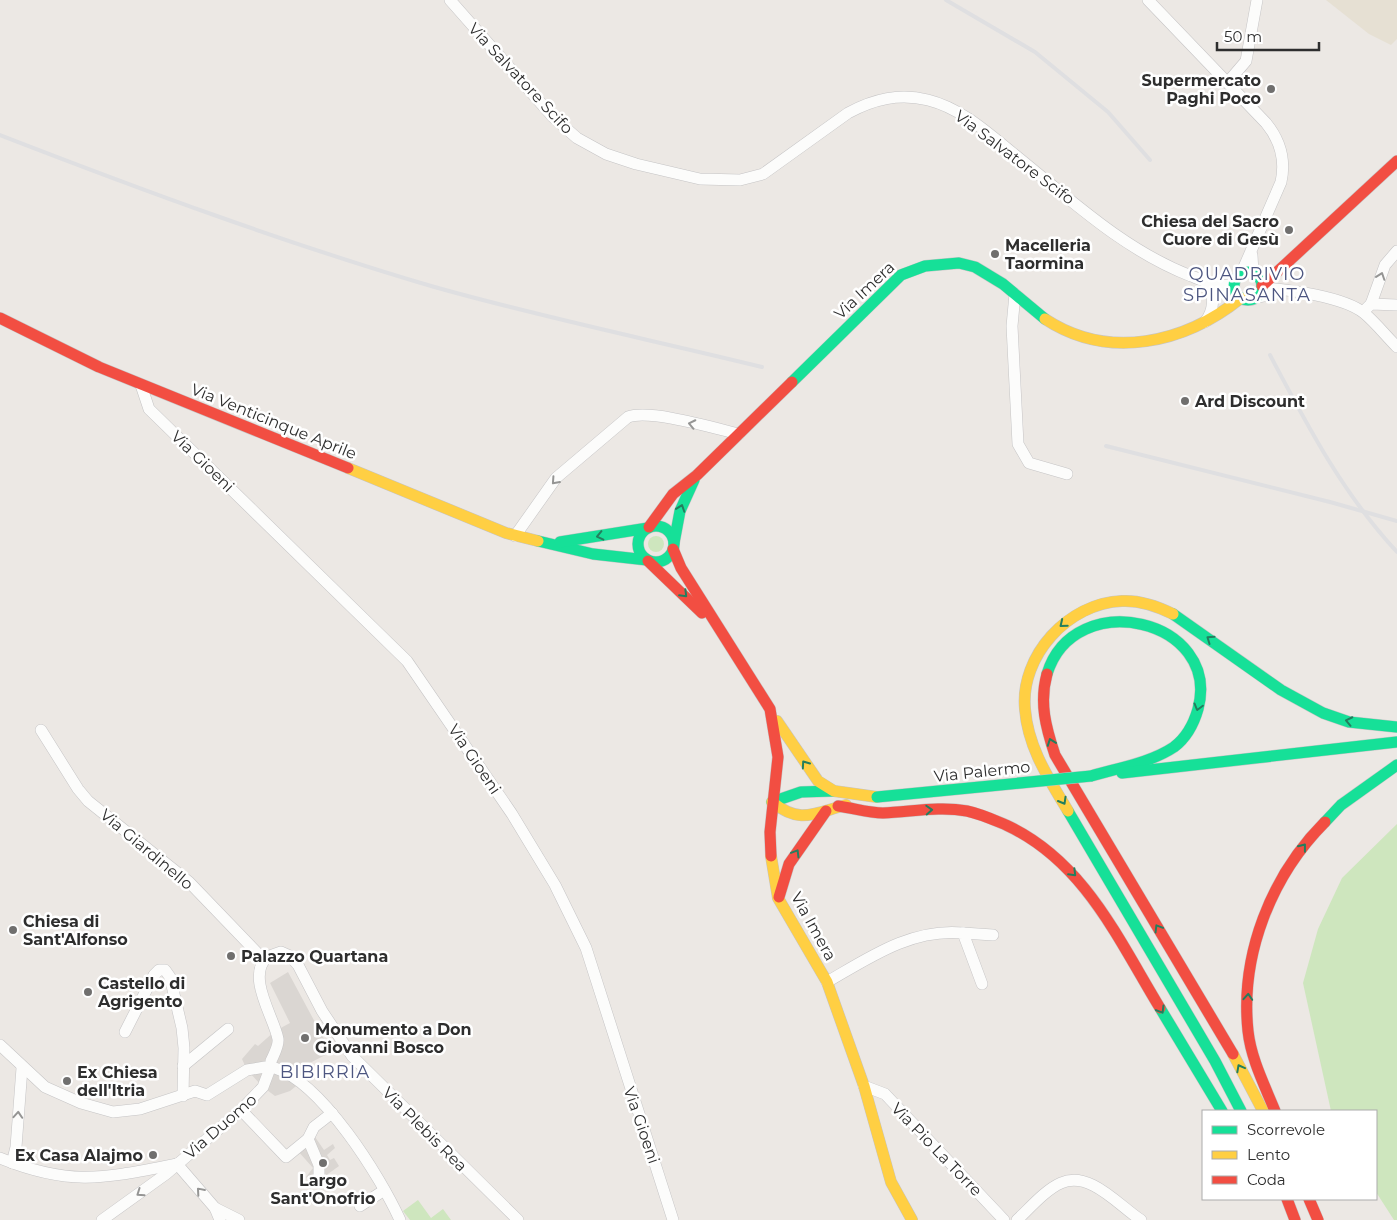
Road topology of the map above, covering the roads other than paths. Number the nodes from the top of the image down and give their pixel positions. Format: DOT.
graph roads {
  1 [pos="450,0"];
  2 [pos="1148,0"];
  3 [pos="1257,0"];
  4 [pos="1228,82"];
  5 [pos="1397,161"];
  6 [pos="1397,252"];
  7 [pos="1251,280"];
  8 [pos="1205,282"];
  9 [pos="1294,290"];
  10 [pos="1015,294"];
  11 [pos="1247,299"];
  12 [pos="1397,306"];
  13 [pos="1367,308"];
  14 [pos="0,318"];
  15 [pos="1204,324"];
  16 [pos="1397,347"];
  17 [pos="141,385"];
  18 [pos="739,434"];
  19 [pos="1067,474"];
  20 [pos="697,475"];
  21 [pos="648,527"];
  22 [pos="515,536"];
  23 [pos="541,541"];
  24 [pos="673,546"];
  25 [pos="648,560"];
  26 [pos="729,644"];
  27 [pos="770,709"];
  28 [pos="1397,728"];
  29 [pos="42,730"];
  30 [pos="1397,742"];
  31 [pos="1397,765"];
  32 [pos="1091,776"];
  33 [pos="834,791"];
  34 [pos="877,797"];
  35 [pos="772,802"];
  36 [pos="838,806"];
  37 [pos="826,811"];
  38 [pos="778,898"];
  39 [pos="963,933"];
  40 [pos="993,935"];
  41 [pos="264,960"];
  42 [pos="827,982"];
  43 [pos="982,984"];
  44 [pos="228,1029"];
  45 [pos="125,1032"];
  46 [pos="0,1045"];
  47 [pos="183,1066"];
  48 [pos="270,1067"];
  49 [pos="22,1068"];
  50 [pos="864,1086"];
  51 [pos="183,1096"];
  52 [pos="241,1110"];
  53 [pos="1221,1110"];
  54 [pos="1240,1110"];
  55 [pos="1262,1110"];
  56 [pos="1275,1110"];
  57 [pos="332,1113"];
  58 [pos="308,1139"];
  59 [pos="0,1158"];
  60 [pos="12,1163"];
  61 [pos="177,1164"];
  62 [pos="319,1180"];
  63 [pos="383,1190"];
  64 [pos="1287,1200"];
  65 [pos="1308,1200"];
  66 [pos="360,1206"];
  67 [pos="215,1208"];
  68 [pos="1136,1218"];
  69 [pos="102,1220"];
  70 [pos="220,1220"];
  71 [pos="239,1220"];
  72 [pos="400,1220"];
  73 [pos="518,1220"];
  74 [pos="673,1220"];
  75 [pos="912,1220"];
  76 [pos="1004,1220"];
  77 [pos="1017,1220"];
  78 [pos="1295,1220"];
  79 [pos="1318,1220"];
  1 -- 8 [label="street, Via Salvatore Scifo"];
  2 -- 4 [label="street"];
  3 -- 4 [label="street"];
  4 -- 7 [label="street"];
  5 -- 7 [label="main road, Via Imera"];
  13 -- 6 [label="street, one-way"];
  7 -- 8 [label="street, Via Salvatore Scifo"];
  7 -- 9 [label="street, Via Salvatore Scifo"];
  7 -- 11 [label="main road, Via Imera"];
  7 -- 11 [label="main road"];
  8 -- 11 [label="street, Via Salvatore Scifo"];
  8 -- 15 [label="street"];
  9 -- 11 [label="street"];
  9 -- 13 [label="street, Via Salvatore Scifo"];
  10 -- 15 [label="main road, Via Imera"];
  10 -- 18 [label="main road, Via Imera"];
  10 -- 19 [label="street"];
  11 -- 15 [label="main road, Via Imera"];
  12 -- 13 [label="street"];
  13 -- 16 [label="street"];
  14 -- 17 [label="main road, Via Venticinque Aprile"];
  17 -- 22 [label="main road, Via Venticinque Aprile"];
  17 -- 74 [label="street, Via Gioeni"];
  18 -- 20 [label="main road, Via Imera"];
  18 -- 22 [label="street, one-way"];
  20 -- 21 [label="main road"];
  24 -- 20 [label="main road, one-way"];
  21 -- 23 [label="main road, Via Venticinque Aprile, one-way"];
  21 -- 24 [label="main road"];
  21 -- 25 [label="main road"];
  22 -- 23 [label="main road, Via Venticinque Aprile"];
  23 -- 25 [label="main road, Via Venticinque Aprile"];
  24 -- 25 [label="main road"];
  24 -- 26 [label="main road, Via Imera"];
  25 -- 26 [label="main road, Via Imera, one-way"];
  26 -- 27 [label="main road, Via Imera"];
  33 -- 27 [label="main road, one-way"];
  27 -- 35 [label="main road, Via Imera"];
  28 -- 54 [label="main road, one-way"];
  29 -- 41 [label="street, Via Giardinello"];
  30 -- 32 [label="main road"];
  56 -- 31 [label="main road, one-way"];
  32 -- 34 [label="main road, Via Palermo, bridge"];
  55 -- 32 [label="main road, one-way"];
  33 -- 34 [label="main road"];
  33 -- 35 [label="main road"];
  34 -- 36 [label="main road"];
  35 -- 37 [label="main road"];
  35 -- 38 [label="main road, Via Imera"];
  36 -- 37 [label="main road"];
  36 -- 53 [label="main road, one-way"];
  38 -- 37 [label="main road, one-way"];
  38 -- 42 [label="main road, Via Imera"];
  39 -- 40 [label="street"];
  39 -- 42 [label="street"];
  39 -- 43 [label="street"];
  41 -- 48 [label="street"];
  41 -- 73 [label="street, Via Plebis Rea"];
  42 -- 50 [label="main road, Via Imera"];
  44 -- 47 [label="street"];
  45 -- 47 [label="street"];
  46 -- 49 [label="street, Via Duomo"];
  47 -- 51 [label="street"];
  48 -- 51 [label="street, Via Duomo"];
  48 -- 52 [label="street, Via Duomo"];
  48 -- 57 [label="street"];
  49 -- 51 [label="street, Via Duomo"];
  60 -- 49 [label="street, one-way"];
  50 -- 75 [label="main road, Via Imera"];
  50 -- 76 [label="street, Via Pio La Torre"];
  52 -- 58 [label="street"];
  52 -- 61 [label="street, Via Duomo"];
  57 -- 58 [label="street"];
  57 -- 63 [label="street"];
  58 -- 62 [label="street"];
  59 -- 60 [label="street"];
  60 -- 61 [label="street"];
  67 -- 61 [label="street, one-way"];
  61 -- 69 [label="street, Via Duomo, one-way"];
  63 -- 66 [label="street"];
  63 -- 72 [label="street"];
  64 -- 78 [label="main road"];
  65 -- 79 [label="main road"];
  67 -- 70 [label="street"];
  67 -- 71 [label="street"];
  68 -- 77 [label="street"];
}
